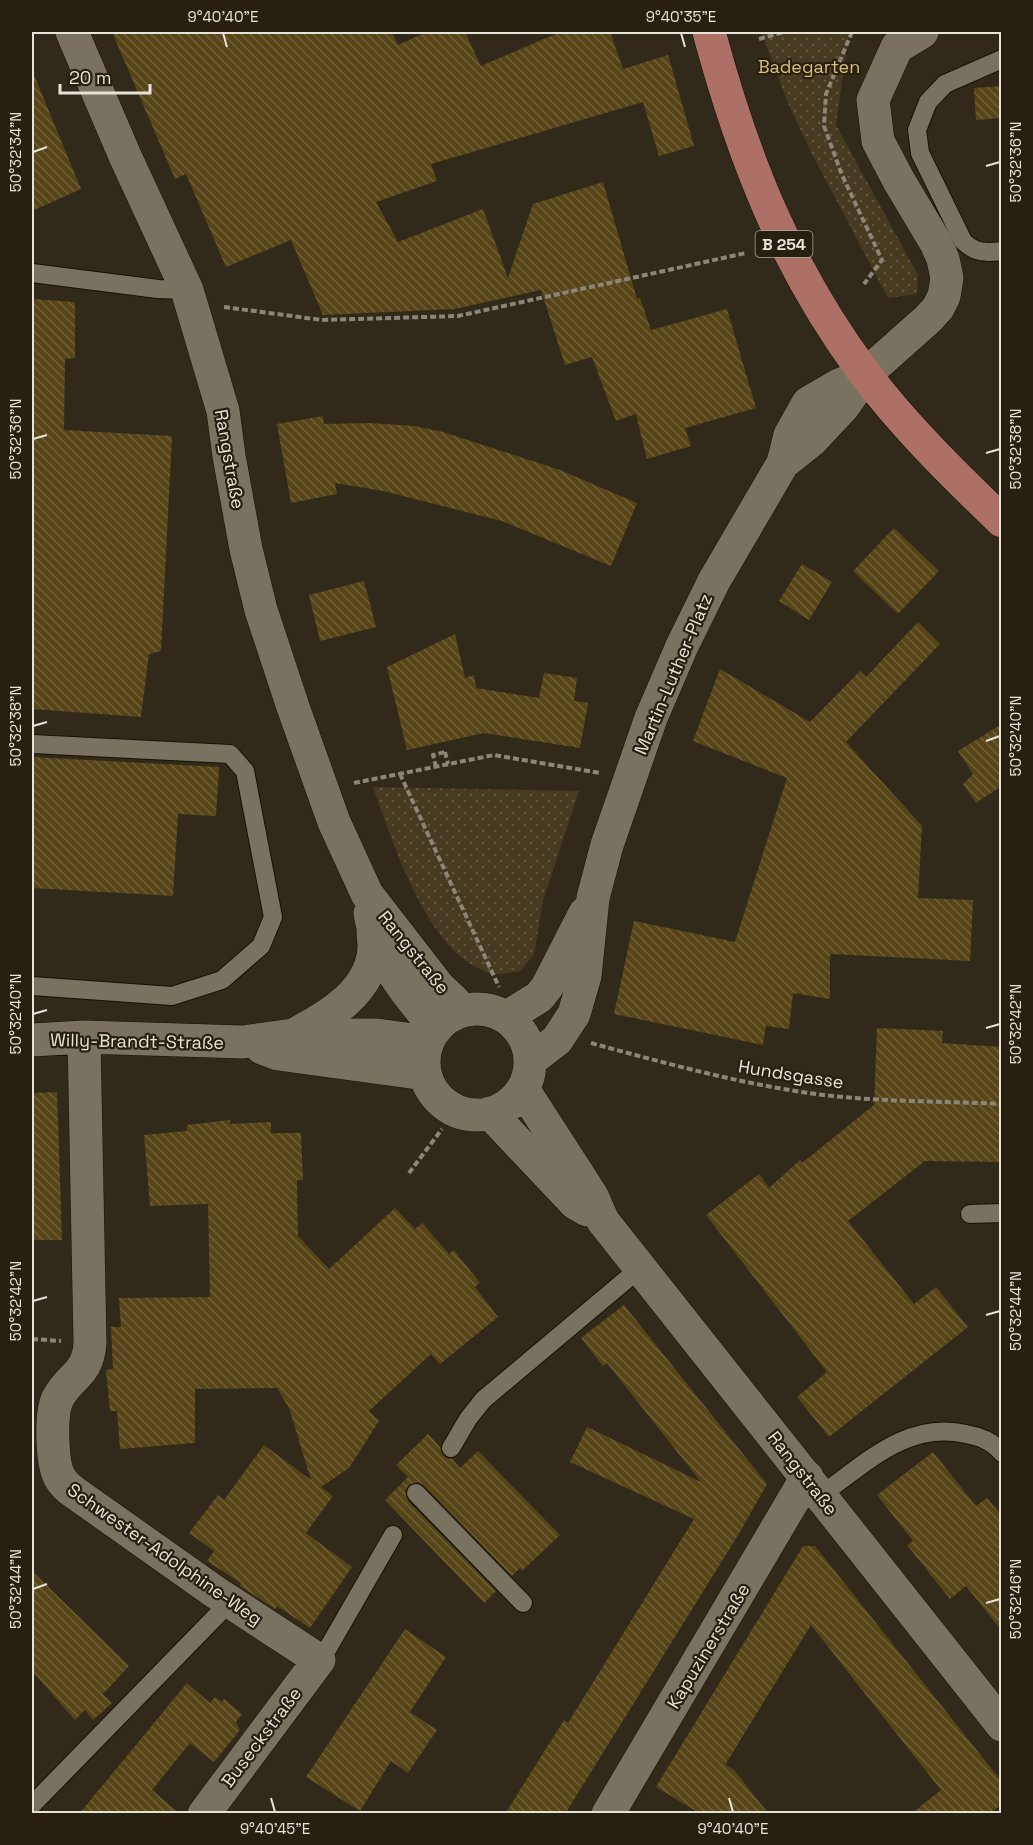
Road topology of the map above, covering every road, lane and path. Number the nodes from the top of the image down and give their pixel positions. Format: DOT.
graph roads {
  1 [pos="72,32"];
  2 [pos="709,32"];
  3 [pos="784,32"];
  4 [pos="852,32"];
  5 [pos="922,32"];
  6 [pos="759,39"];
  7 [pos="1002,59"];
  8 [pos="1002,251"];
  9 [pos="746,253"];
  10 [pos="32,273"];
  11 [pos="864,284"];
  12 [pos="187,290"];
  13 [pos="220,307"];
  14 [pos="866,374"];
  15 [pos="1002,521"];
  16 [pos="32,744"];
  17 [pos="448,764"];
  18 [pos="436,767"];
  19 [pos="600,773"];
  20 [pos="400,774"];
  21 [pos="350,784"];
  22 [pos="368,894"];
  23 [pos="593,898"];
  24 [pos="373,928"];
  25 [pos="32,986"];
  26 [pos="504,1004"];
  27 [pos="441,1027"];
  28 [pos="293,1035"];
  29 [pos="84,1037"];
  30 [pos="32,1040"];
  31 [pos="580,1040"];
  32 [pos="243,1042"];
  33 [pos="425,1074"];
  34 [pos="527,1074"];
  35 [pos="1002,1104"];
  36 [pos="490,1113"];
  37 [pos="442,1130"];
  38 [pos="409,1173"];
  39 [pos="1002,1213"];
  40 [pos="970,1214"];
  41 [pos="603,1221"];
  42 [pos="640,1268"];
  43 [pos="451,1448"];
  44 [pos="1002,1453"];
  45 [pos="814,1486"];
  46 [pos="416,1493"];
  47 [pos="393,1535"];
  48 [pos="230,1602"];
  49 [pos="523,1604"];
  50 [pos="318,1660"];
  51 [pos="1000,1720"];
  52 [pos="32,1805"];
  53 [pos="204,1814"];
  54 [pos="608,1814"];
  1 -- 12 [label="street, Rangstraße"];
  2 -- 14 [label="main road, B 254"];
  3 -- 6 [label="path"];
  4 -- 11 [label="path"];
  5 -- 14 [label="street, Martin-Luther-Platz"];
  7 -- 8 [label="lane"];
  9 -- 13 [label="path"];
  10 -- 12 [label="lane"];
  12 -- 22 [label="street, Rangstraße"];
  14 -- 15 [label="main road, B 254"];
  14 -- 23 [label="street, Martin-Luther-Platz"];
  16 -- 25 [label="lane"];
  17 -- 18 [label="path"];
  17 -- 18 [label="path"];
  17 -- 19 [label="path"];
  18 -- 20 [label="path"];
  20 -- 21 [label="path"];
  20 -- 26 [label="path"];
  22 -- 24 [label="street, Rangstraße"];
  22 -- 27 [label="street, Rangstraße"];
  23 -- 26 [label="street, Martin-Luther-Platz"];
  23 -- 34 [label="street, Martin-Luther-Platz"];
  24 -- 27 [label="street, Rangstraße"];
  24 -- 28 [label="street"];
  26 -- 27 [label="street"];
  26 -- 34 [label="street"];
  27 -- 28 [label="street, Willy-Brandt-Straße"];
  27 -- 33 [label="street"];
  28 -- 32 [label="street, Willy-Brandt-Straße"];
  29 -- 30 [label="street, Willy-Brandt-Straße"];
  29 -- 32 [label="street, Willy-Brandt-Straße"];
  29 -- 48 [label="street, Schwester-Adolphine-Weg"];
  31 -- 35 [label="path, Hundsgasse"];
  32 -- 33 [label="street, Willy-Brandt-Straße"];
  33 -- 36 [label="street"];
  34 -- 36 [label="street, Martin-Luther-Platz"];
  34 -- 41 [label="street, Rangstraße"];
  36 -- 41 [label="street, Rangstraße"];
  37 -- 38 [label="path"];
  39 -- 40 [label="lane"];
  41 -- 42 [label="street, Rangstraße"];
  42 -- 43 [label="lane"];
  42 -- 45 [label="street, Rangstraße"];
  44 -- 45 [label="lane"];
  45 -- 51 [label="street, Rangstraße"];
  45 -- 54 [label="street, Kapuzinerstraße"];
  46 -- 49 [label="lane"];
  47 -- 50 [label="lane"];
  48 -- 50 [label="street, Schwester-Adolphine-Weg"];
  48 -- 52 [label="lane"];
  50 -- 53 [label="street, Buseckstraße"];
}
